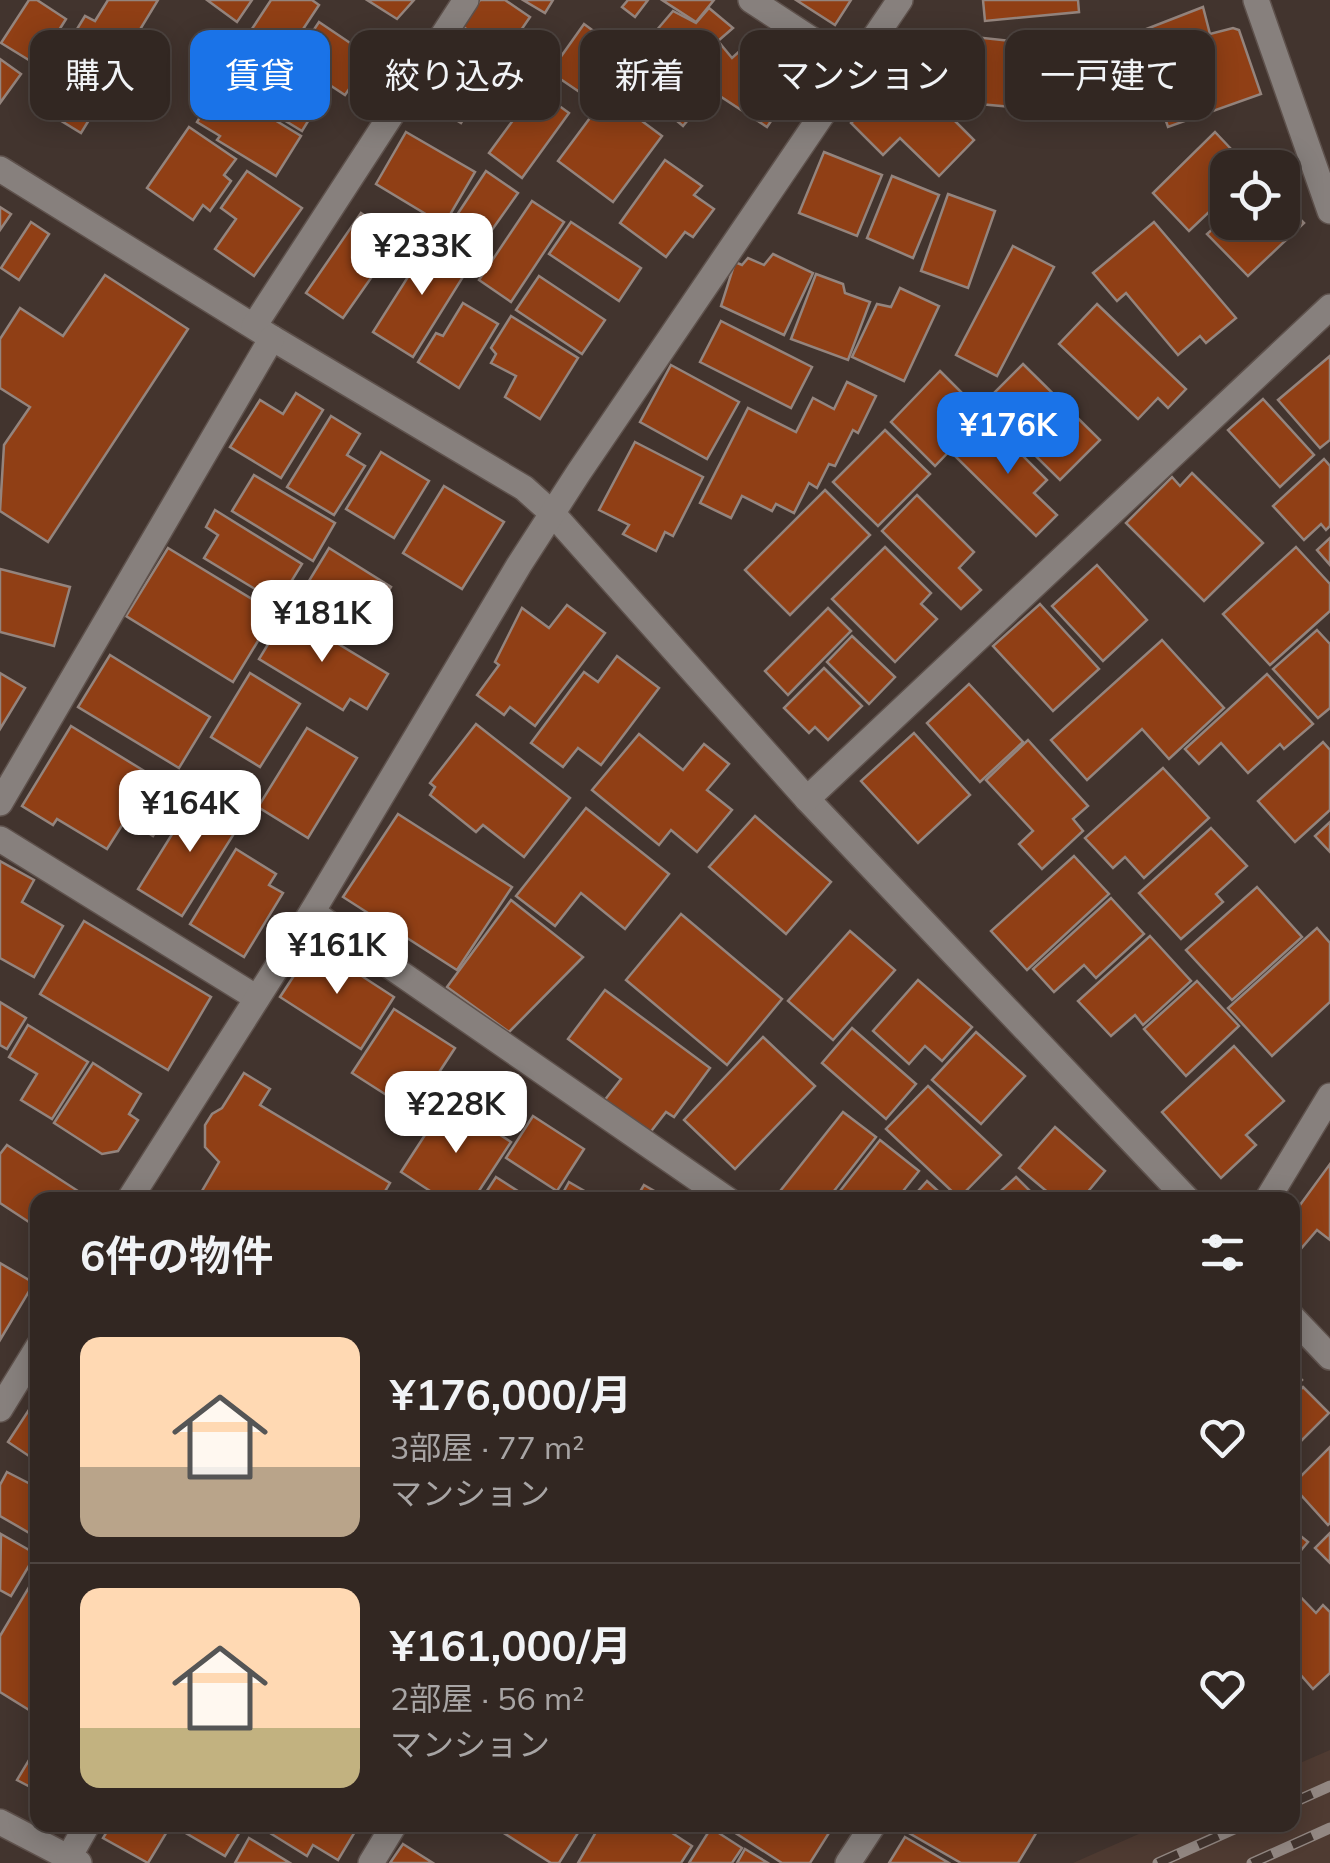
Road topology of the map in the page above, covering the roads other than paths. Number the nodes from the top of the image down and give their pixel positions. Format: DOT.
graph roads {
  1 [pos="466,0"];
  2 [pos="752,0"];
  3 [pos="900,0"];
  4 [pos="1256,0"];
  5 [pos="797,30"];
  6 [pos="880,30"];
  7 [pos="820,120"];
  8 [pos="0,169"];
  9 [pos="1330,210"];
  10 [pos="1330,307"];
  11 [pos="262,332"];
  12 [pos="553,514"];
  13 [pos="807,799"];
  14 [pos="0,804"];
  15 [pos="0,839"];
  16 [pos="312,912"];
  17 [pos="257,998"];
  18 [pos="1330,1096"];
  19 [pos="134,1192"];
  20 [pos="716,1192"];
  21 [pos="1180,1192"];
  22 [pos="1273,1192"];
  23 [pos="1300,1325"];
  24 [pos="1330,1357"];
  25 [pos="30,1360"];
  26 [pos="0,1408"];
  27 [pos="0,1822"];
  28 [pos="84,1832"];
  29 [pos="390,1832"];
  30 [pos="868,1832"];
  31 [pos="74,1860"];
  32 [pos="372,1863"];
  33 [pos="848,1863"];
  1 -- 11 [label="street"];
  2 -- 5 [label="street"];
  3 -- 6 [label="street"];
  4 -- 9 [label="street"];
  7 -- 12 [label="street"];
  8 -- 11 [label="street"];
  10 -- 13 [label="street"];
  11 -- 12 [label="street"];
  11 -- 14 [label="street"];
  12 -- 13 [label="street"];
  12 -- 16 [label="street"];
  13 -- 21 [label="street"];
  15 -- 17 [label="street"];
  16 -- 17 [label="street"];
  16 -- 20 [label="street"];
  17 -- 19 [label="street"];
  18 -- 22 [label="street"];
  23 -- 24 [label="street"];
  25 -- 26 [label="street"];
  27 -- 31 [label="street"];
  28 -- 31 [label="street"];
  29 -- 32 [label="street"];
  30 -- 33 [label="street"];
}
